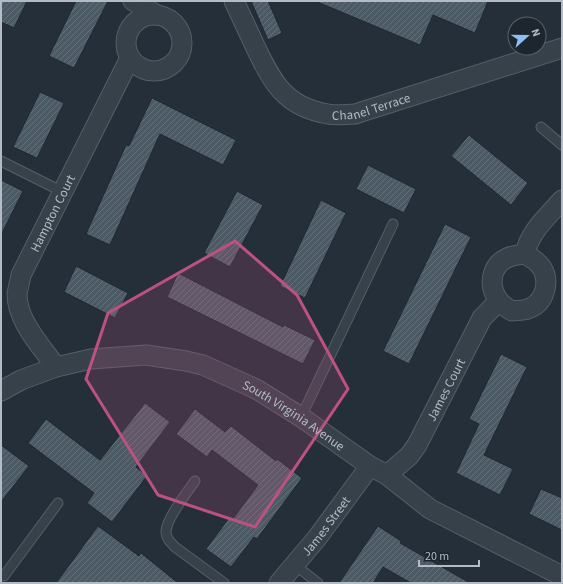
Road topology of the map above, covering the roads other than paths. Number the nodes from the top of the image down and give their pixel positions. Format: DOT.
graph roads {
  1 [pos="132,1"];
  2 [pos="234,1"];
  3 [pos="157,15"];
  4 [pos="562,48"];
  5 [pos="130,58"];
  6 [pos="540,127"];
  7 [pos="562,146"];
  8 [pos="1,161"];
  9 [pos="63,192"];
  10 [pos="562,200"];
  11 [pos="393,224"];
  12 [pos="526,254"];
  13 [pos="499,301"];
  14 [pos="56,367"];
  15 [pos="1,392"];
  16 [pos="301,417"];
  17 [pos="370,466"];
  18 [pos="387,475"];
  19 [pos="195,480"];
  20 [pos="58,503"];
  21 [pos="294,565"];
  22 [pos="4,576"];
  23 [pos="562,576"];
  24 [pos="224,583"];
  25 [pos="279,583"];
  26 [pos="318,583"];
  1 -- 3 [label="street"];
  2 -- 4 [label="street, Chanel Terrace"];
  3 -- 5 [label="street"];
  3 -- 5 [label="street"];
  5 -- 9 [label="street, Hampton Court"];
  6 -- 7 [label="lane"];
  8 -- 9 [label="lane"];
  9 -- 14 [label="street, Hampton Court"];
  10 -- 12 [label="street"];
  11 -- 16 [label="lane"];
  12 -- 13 [label="street"];
  12 -- 13 [label="street"];
  13 -- 18 [label="street, James Court"];
  14 -- 15 [label="street, South Virginia Avenue"];
  14 -- 16 [label="street, South Virginia Avenue"];
  16 -- 17 [label="street, South Virginia Avenue"];
  17 -- 18 [label="street, South Virginia Avenue"];
  17 -- 21 [label="street, James Street"];
  18 -- 23 [label="street, South Virginia Avenue"];
  19 -- 24 [label="lane"];
  20 -- 22 [label="lane"];
  21 -- 25 [label="street, James Street"];
  21 -- 26 [label="lane"];
}
